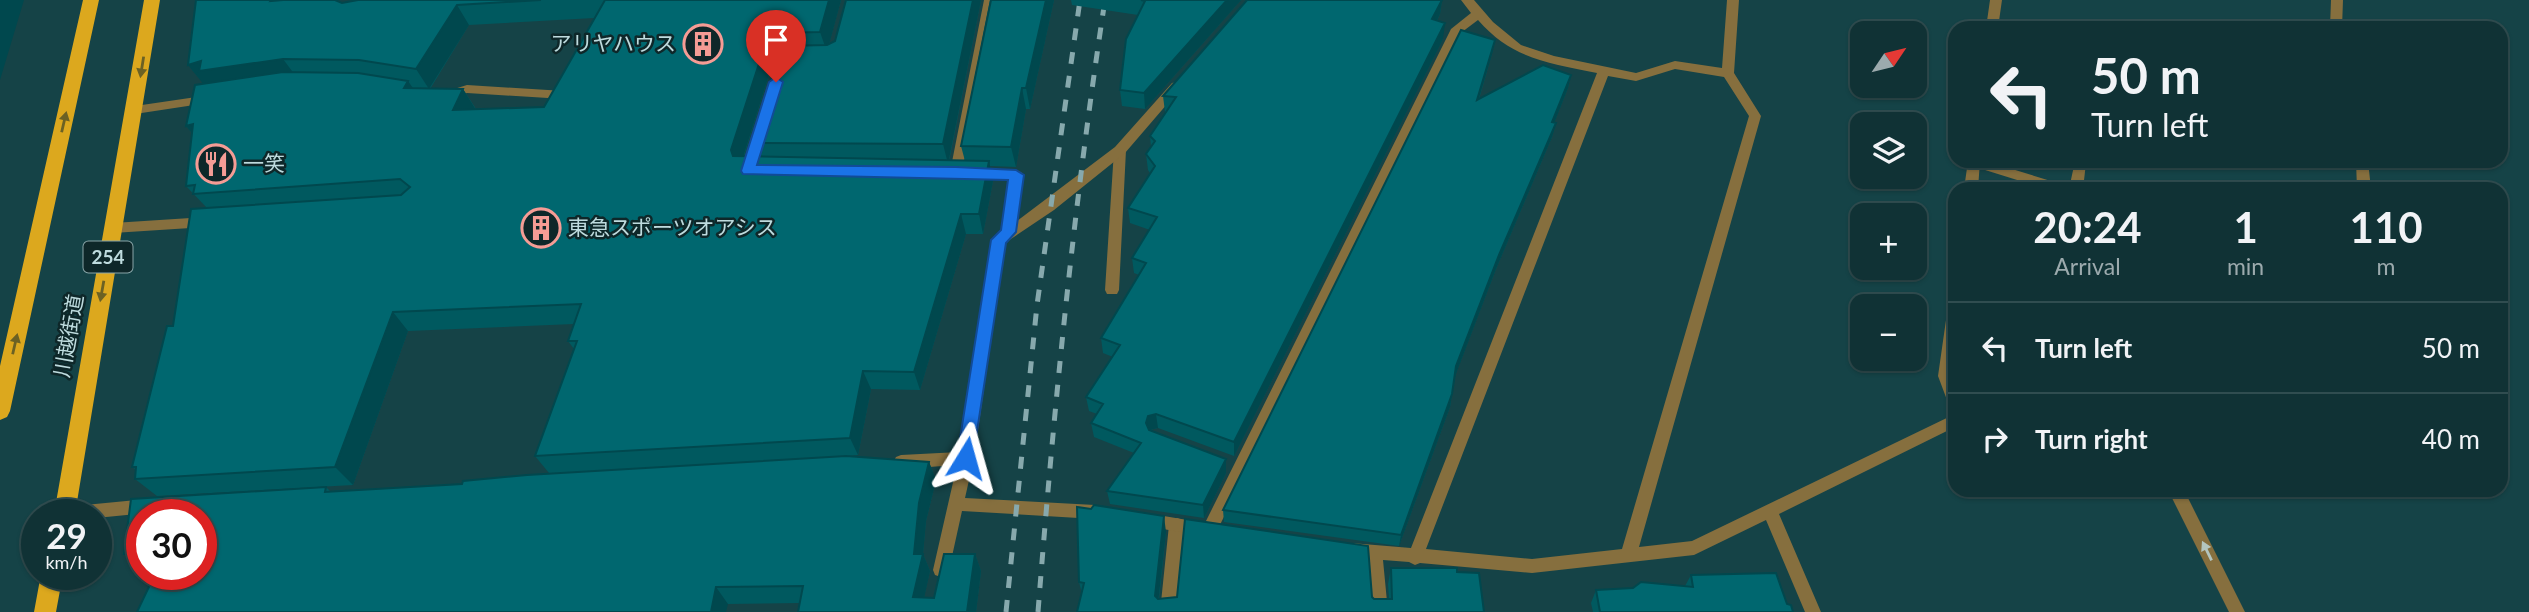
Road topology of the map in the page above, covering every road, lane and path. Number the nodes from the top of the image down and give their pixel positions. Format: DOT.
graph roads {
  1 [pos="91,0"];
  2 [pos="152,0"];
  3 [pos="990,0"];
  4 [pos="1467,0"];
  5 [pos="1733,0"];
  6 [pos="1996,0"];
  7 [pos="2337,0"];
  8 [pos="1479,13"];
  9 [pos="1993,21"];
  10 [pos="2336,21"];
  11 [pos="1604,70"];
  12 [pos="1728,73"];
  13 [pos="1182,80"];
  14 [pos="428,96"];
  15 [pos="564,96"];
  16 [pos="223,97"];
  17 [pos="135,110"];
  18 [pos="1120,150"];
  19 [pos="1996,168"];
  20 [pos="2040,182"];
  21 [pos="223,221"];
  22 [pos="113,228"];
  23 [pos="1009,232"];
  24 [pos="1112,290"];
  25 [pos="1948,355"];
  26 [pos="1948,384"];
  27 [pos="0,411"];
  28 [pos="1948,423"];
  29 [pos="966,458"];
  30 [pos="883,463"];
  31 [pos="2180,497"];
  32 [pos="67,499"];
  33 [pos="957,503"];
  34 [pos="1769,510"];
  35 [pos="1177,525"];
  36 [pos="1334,548"];
  37 [pos="1629,553"];
  38 [pos="1375,554"];
  39 [pos="1415,558"];
  40 [pos="937,585"];
  41 [pos="49,590"];
  42 [pos="45,612"];
  43 [pos="1168,612"];
  44 [pos="1380,612"];
  45 [pos="1813,612"];
  46 [pos="2237,612"];
  27 -- 1 [label="highway, one-way"];
  2 -- 17 [label="highway, 川越街道 / 254, one-way"];
  3 -- 23 [label="street"];
  4 -- 8 [label="street"];
  5 -- 12 [label="street"];
  6 -- 9 [label="street"];
  7 -- 10 [label="street"];
  8 -- 11 [label="street"];
  8 -- 35 [label="street"];
  11 -- 12 [label="street"];
  11 -- 39 [label="street"];
  12 -- 37 [label="street"];
  13 -- 18 [label="street"];
  14 -- 15 [label="street"];
  16 -- 17 [label="street"];
  17 -- 22 [label="highway, 川越街道 / 254"];
  18 -- 23 [label="street"];
  18 -- 24 [label="street"];
  19 -- 20 [label="street"];
  21 -- 22 [label="street"];
  22 -- 32 [label="highway, 川越街道 / 254, one-way"];
  23 -- 29 [label="street"];
  25 -- 26 [label="street"];
  28 -- 34 [label="street"];
  29 -- 30 [label="street"];
  29 -- 33 [label="street"];
  46 -- 31 [label="street, one-way"];
  33 -- 35 [label="street"];
  33 -- 40 [label="street"];
  34 -- 37 [label="street"];
  34 -- 45 [label="street"];
  35 -- 43 [label="street"];
  36 -- 38 [label="street"];
  37 -- 39 [label="street"];
  38 -- 39 [label="street"];
  38 -- 44 [label="street"];
  41 -- 42 [label="highway"];
}
